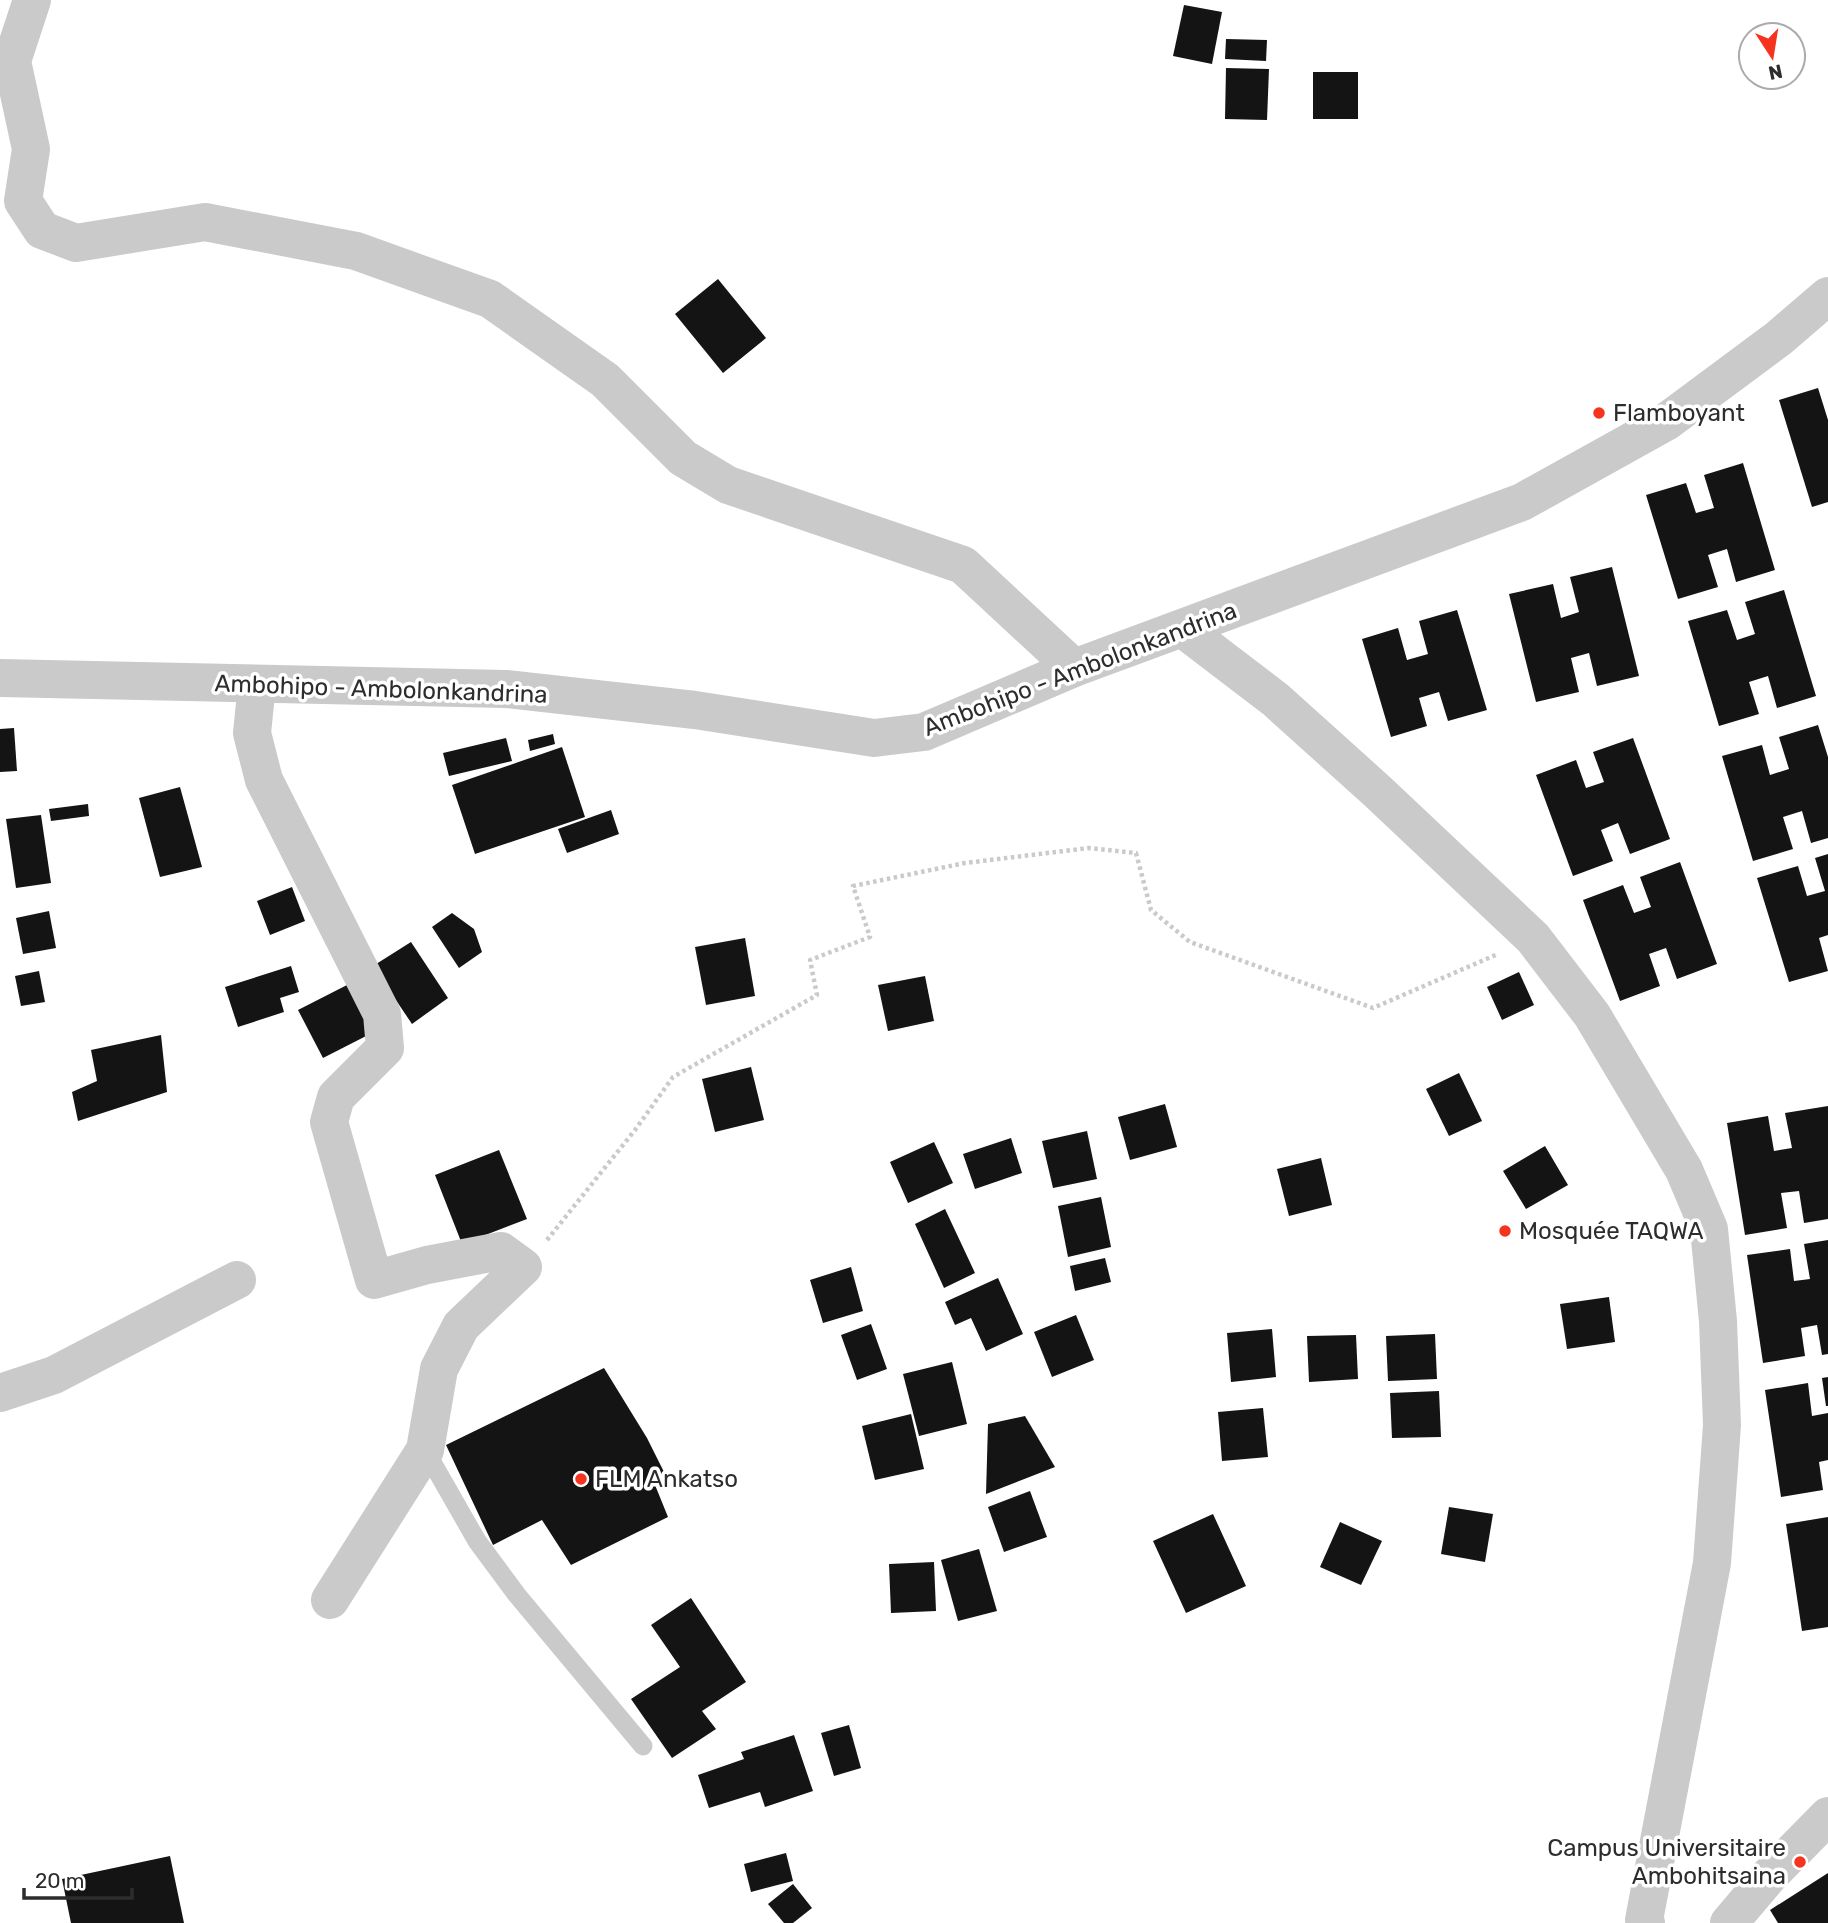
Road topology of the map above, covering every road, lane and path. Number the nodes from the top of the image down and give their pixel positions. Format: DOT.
graph roads {
  1 [pos="32,0"];
  2 [pos="1828,296"];
  3 [pos="1183,629"];
  4 [pos="1074,668"];
  5 [pos="0,678"];
  6 [pos="257,684"];
  7 [pos="1533,939"];
  8 [pos="523,1267"];
  9 [pos="237,1280"];
  10 [pos="0,1393"];
  11 [pos="425,1450"];
  12 [pos="330,1600"];
  13 [pos="643,1746"];
  14 [pos="1828,1816"];
  15 [pos="1644,1922"];
  16 [pos="1729,1923"];
  1 -- 4 [label="street"];
  2 -- 3 [label="street, Ambohipo - Ambolonkandrina"];
  3 -- 4 [label="street, Ambohipo - Ambolonkandrina"];
  3 -- 7 [label="street"];
  4 -- 6 [label="street, Ambohipo - Ambolonkandrina"];
  5 -- 6 [label="street, Ambohipo - Ambolonkandrina"];
  6 -- 8 [label="street"];
  7 -- 8 [label="path"];
  7 -- 15 [label="street"];
  8 -- 11 [label="street"];
  9 -- 10 [label="street"];
  11 -- 12 [label="street"];
  11 -- 13 [label="lane"];
  14 -- 16 [label="street"];
}
